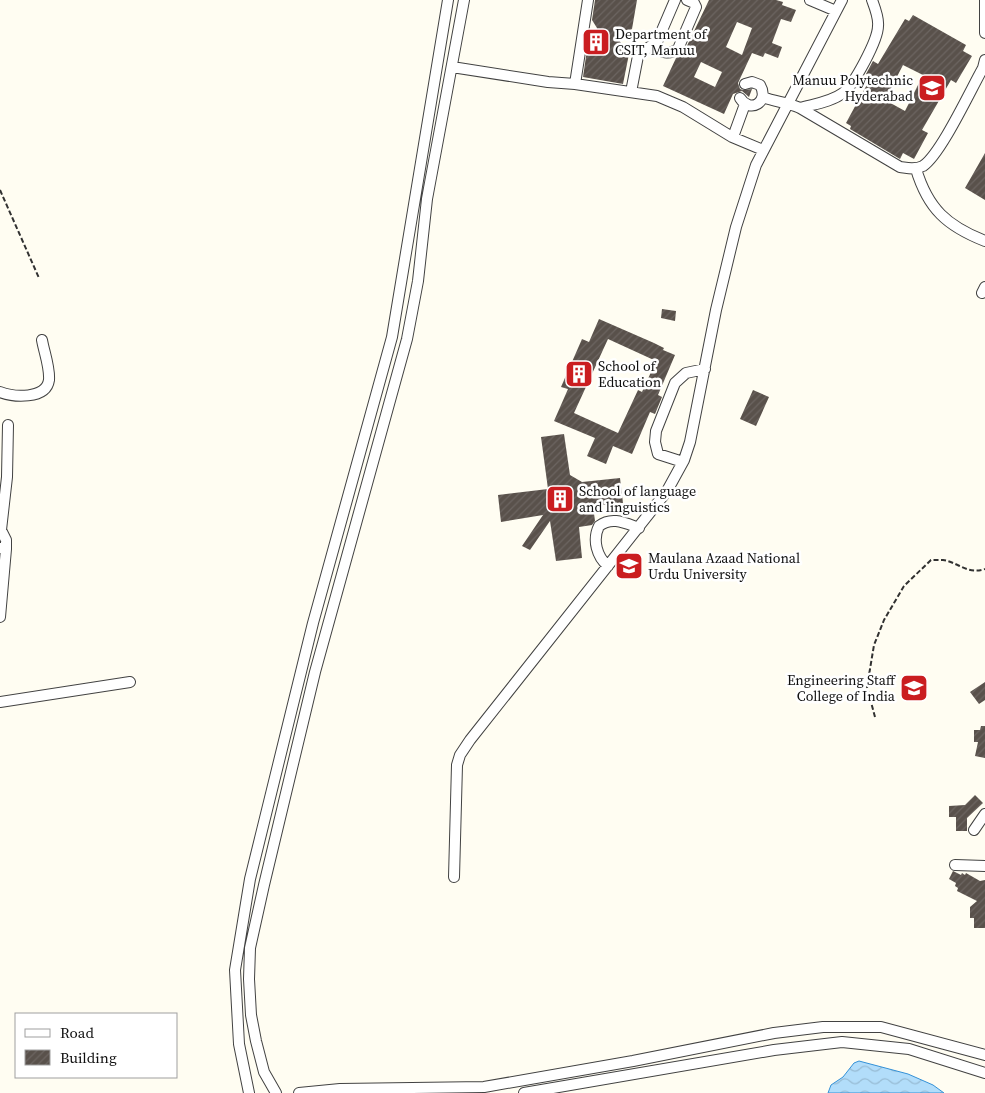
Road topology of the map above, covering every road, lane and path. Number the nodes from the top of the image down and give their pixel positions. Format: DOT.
graph roads {
  1 [pos="448,0"];
  2 [pos="464,0"];
  3 [pos="588,0"];
  4 [pos="674,0"];
  5 [pos="687,0"];
  6 [pos="810,0"];
  7 [pos="842,0"];
  8 [pos="872,0"];
  9 [pos="985,0"];
  10 [pos="836,11"];
  11 [pos="985,32"];
  12 [pos="652,47"];
  13 [pos="985,60"];
  14 [pos="452,67"];
  15 [pos="575,84"];
  16 [pos="745,84"];
  17 [pos="631,92"];
  18 [pos="763,97"];
  19 [pos="790,103"];
  20 [pos="800,108"];
  21 [pos="733,137"];
  22 [pos="763,150"];
  23 [pos="916,169"];
  24 [pos="0,190"];
  25 [pos="985,240"];
  26 [pos="39,278"];
  27 [pos="42,340"];
  28 [pos="705,369"];
  29 [pos="0,392"];
  30 [pos="8,425"];
  31 [pos="683,462"];
  32 [pos="1,526"];
  33 [pos="639,528"];
  34 [pos="3,548"];
  35 [pos="608,566"];
  36 [pos="985,570"];
  37 [pos="1,587"];
  38 [pos="0,617"];
  39 [pos="130,682"];
  40 [pos="0,702"];
  41 [pos="875,717"];
  42 [pos="985,814"];
  43 [pos="974,830"];
  44 [pos="955,865"];
  45 [pos="985,866"];
  46 [pos="454,877"];
  47 [pos="985,1055"];
  48 [pos="985,1073"];
  49 [pos="249,1093"];
  50 [pos="276,1093"];
  51 [pos="299,1093"];
  52 [pos="524,1093"];
  1 -- 49 [label="street"];
  2 -- 14 [label="street"];
  3 -- 15 [label="street"];
  4 -- 12 [label="street"];
  5 -- 12 [label="street"];
  6 -- 10 [label="street"];
  7 -- 10 [label="street"];
  8 -- 20 [label="street"];
  9 -- 11 [label="street"];
  10 -- 19 [label="street"];
  12 -- 17 [label="street"];
  13 -- 23 [label="street"];
  14 -- 15 [label="street"];
  14 -- 50 [label="street"];
  15 -- 17 [label="street"];
  16 -- 18 [label="street"];
  17 -- 21 [label="street"];
  18 -- 19 [label="street"];
  18 -- 21 [label="street"];
  19 -- 20 [label="street"];
  19 -- 22 [label="street"];
  20 -- 23 [label="street"];
  21 -- 22 [label="street"];
  22 -- 28 [label="street"];
  23 -- 25 [label="street"];
  24 -- 26 [label="path"];
  27 -- 29 [label="street"];
  28 -- 31 [label="street"];
  28 -- 31 [label="street"];
  30 -- 32 [label="street"];
  31 -- 33 [label="street"];
  32 -- 34 [label="street"];
  33 -- 35 [label="street"];
  33 -- 35 [label="street"];
  34 -- 37 [label="street"];
  35 -- 46 [label="street"];
  36 -- 41 [label="path"];
  37 -- 38 [label="street"];
  39 -- 40 [label="street"];
  42 -- 43 [label="street"];
  44 -- 45 [label="street"];
  47 -- 51 [label="street"];
  48 -- 52 [label="street"];
}
